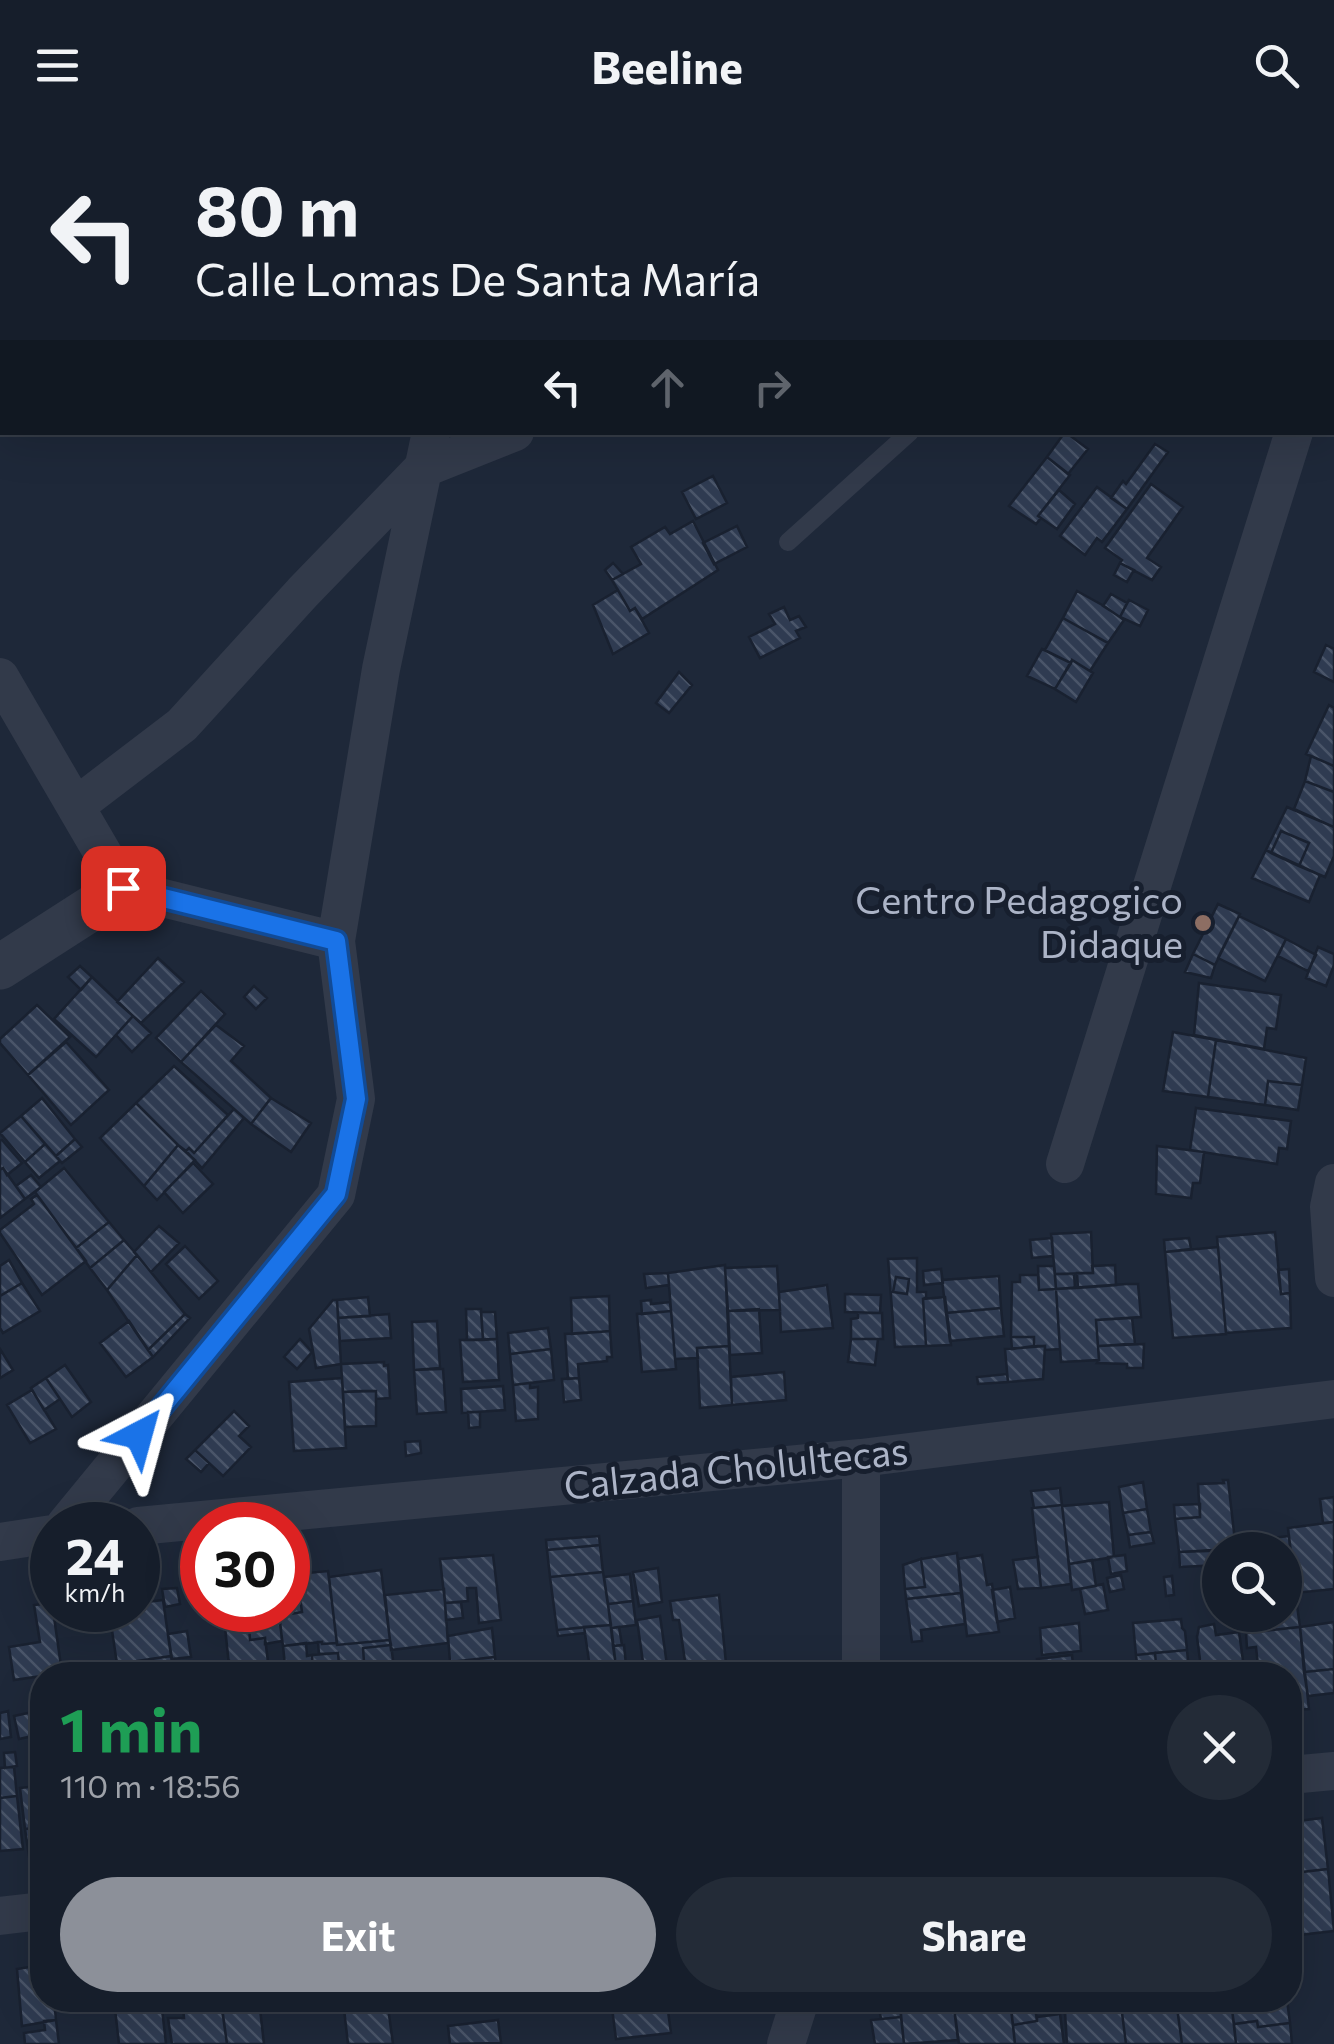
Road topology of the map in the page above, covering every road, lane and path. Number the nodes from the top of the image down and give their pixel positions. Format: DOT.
graph roads {
  1 [pos="430,435"];
  2 [pos="508,435"];
  3 [pos="907,435"];
  4 [pos="1293,435"];
  5 [pos="422,469"];
  6 [pos="788,542"];
  7 [pos="0,677"];
  8 [pos="76,806"];
  9 [pos="123,888"];
  10 [pos="336,941"];
  11 [pos="0,966"];
  12 [pos="1065,1164"];
  13 [pos="1334,1183"];
  14 [pos="1334,1278"];
  15 [pos="1334,1399"];
  16 [pos="861,1458"];
  17 [pos="84,1502"];
  18 [pos="160,1524"];
  19 [pos="30,1537"];
  20 [pos="0,1542"];
  21 [pos="861,1662"];
  22 [pos="1334,1771"];
  23 [pos="1302,1774"];
  24 [pos="30,1912"];
  25 [pos="0,1916"];
  26 [pos="796,2012"];
  27 [pos="786,2044"];
  1 -- 5 [label="street"];
  2 -- 5 [label="street"];
  3 -- 6 [label="lane"];
  4 -- 12 [label="street"];
  5 -- 8 [label="street"];
  5 -- 10 [label="street"];
  7 -- 8 [label="street"];
  8 -- 9 [label="street"];
  9 -- 10 [label="street"];
  9 -- 11 [label="street"];
  10 -- 17 [label="street"];
  13 -- 14 [label="street"];
  15 -- 16 [label="street, Calzada Cholultecas"];
  16 -- 18 [label="street, Calzada Cholultecas"];
  16 -- 21 [label="street"];
  19 -- 20 [label="street"];
  22 -- 23 [label="street"];
  24 -- 25 [label="street"];
  26 -- 27 [label="street"];
}
